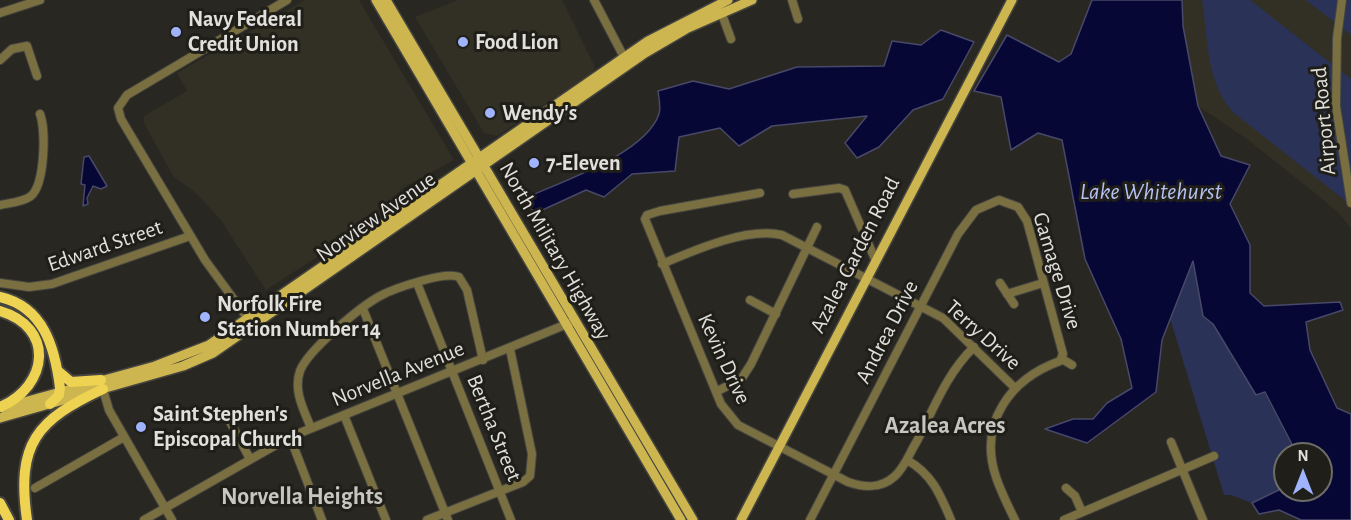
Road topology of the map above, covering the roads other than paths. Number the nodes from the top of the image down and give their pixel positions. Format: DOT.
graph roads {
  1 [pos="40,0"];
  2 [pos="288,0"];
  3 [pos="376,0"];
  4 [pos="386,0"];
  5 [pos="594,0"];
  6 [pos="752,0"];
  7 [pos="792,0"];
  8 [pos="1342,0"];
  9 [pos="1008,3"];
  10 [pos="722,5"];
  11 [pos="0,12"];
  12 [pos="798,19"];
  13 [pos="731,39"];
  14 [pos="0,60"];
  15 [pos="626,61"];
  16 [pos="37,76"];
  17 [pos="40,114"];
  18 [pos="478,164"];
  19 [pos="760,193"];
  20 [pos="793,194"];
  21 [pos="1005,201"];
  22 [pos="1351,203"];
  23 [pos="0,205"];
  24 [pos="817,227"];
  25 [pos="190,236"];
  26 [pos="809,247"];
  27 [pos="875,259"];
  28 [pos="662,264"];
  29 [pos="866,277"];
  30 [pos="1,281"];
  31 [pos="417,283"];
  32 [pos="1000,283"];
  33 [pos="1044,283"];
  34 [pos="1007,294"];
  35 [pos="0,297"];
  36 [pos="750,300"];
  37 [pos="1014,304"];
  38 [pos="921,305"];
  39 [pos="363,309"];
  40 [pos="0,311"];
  41 [pos="776,314"];
  42 [pos="251,323"];
  43 [pos="570,323"];
  44 [pos="974,347"];
  45 [pos="510,349"];
  46 [pos="1062,359"];
  47 [pos="483,360"];
  48 [pos="1072,365"];
  49 [pos="57,370"];
  50 [pos="452,372"];
  51 [pos="102,385"];
  52 [pos="1015,388"];
  53 [pos="60,392"];
  54 [pos="716,392"];
  55 [pos="397,394"];
  56 [pos="50,404"];
  57 [pos="0,408"];
  58 [pos="344,415"];
  59 [pos="227,416"];
  60 [pos="0,418"];
  61 [pos="311,428"];
  62 [pos="124,437"];
  63 [pos="290,437"];
  64 [pos="1171,442"];
  65 [pos="778,446"];
  66 [pos="1214,456"];
  67 [pos="250,459"];
  68 [pos="907,460"];
  69 [pos="1182,470"];
  70 [pos="833,475"];
  71 [pos="35,488"];
  72 [pos="1066,488"];
  73 [pos="500,491"];
  74 [pos="0,503"];
  75 [pos="165,508"];
  76 [pos="1082,512"];
  77 [pos="446,516"];
  78 [pos="9,520"];
  79 [pos="27,520"];
  80 [pos="144,520"];
  81 [pos="172,520"];
  82 [pos="322,520"];
  83 [pos="386,520"];
  84 [pos="427,520"];
  85 [pos="511,520"];
  86 [pos="681,520"];
  87 [pos="693,520"];
  88 [pos="741,520"];
  89 [pos="810,520"];
  90 [pos="951,520"];
  91 [pos="1014,520"];
  92 [pos="1064,520"];
  93 [pos="1203,520"];
  1 -- 11 [label="street"];
  2 -- 25 [label="street"];
  3 -- 18 [label="main road, North Military Highway"];
  4 -- 18 [label="main road, North Military Highway"];
  5 -- 15 [label="street"];
  6 -- 10 [label="main road, Norview Avenue"];
  7 -- 12 [label="street"];
  8 -- 22 [label="street, Airport Road"];
  9 -- 27 [label="main road, Azalea Garden Road"];
  10 -- 13 [label="street"];
  10 -- 15 [label="main road, Norview Avenue"];
  14 -- 16 [label="street"];
  15 -- 18 [label="main road, Norview Avenue"];
  17 -- 23 [label="street"];
  18 -- 42 [label="main road, Norview Avenue"];
  18 -- 43 [label="main road, North Military Highway"];
  19 -- 28 [label="street, Kevin Drive"];
  20 -- 27 [label="street"];
  21 -- 33 [label="street, Gamage Drive"];
  21 -- 38 [label="street, Andrea Drive"];
  24 -- 26 [label="street"];
  25 -- 30 [label="street, Edward Street"];
  25 -- 42 [label="street, Edward Street"];
  26 -- 28 [label="street, Terry Drive"];
  26 -- 29 [label="street, Terry Drive"];
  26 -- 41 [label="street"];
  27 -- 29 [label="main road, Azalea Garden Road"];
  28 -- 54 [label="street, Kevin Drive"];
  29 -- 38 [label="street, Terry Drive"];
  29 -- 65 [label="main road, Azalea Garden Road"];
  31 -- 39 [label="street"];
  31 -- 47 [label="street"];
  31 -- 50 [label="street, Bertha Street"];
  32 -- 34 [label="street"];
  33 -- 34 [label="street"];
  33 -- 46 [label="street, Gamage Drive"];
  34 -- 37 [label="street"];
  35 -- 49 [label="highway"];
  36 -- 41 [label="street"];
  38 -- 44 [label="street, Terry Drive"];
  38 -- 70 [label="street, Andrea Drive"];
  39 -- 55 [label="street"];
  39 -- 61 [label="street"];
  40 -- 57 [label="highway"];
  41 -- 54 [label="street"];
  42 -- 51 [label="main road, Norview Avenue"];
  43 -- 45 [label="street, Norvella Avenue"];
  43 -- 86 [label="main road, North Military Highway"];
  43 -- 87 [label="main road, North Military Highway"];
  44 -- 52 [label="street, Terry Drive"];
  44 -- 68 [label="street"];
  45 -- 47 [label="street, Norvella Avenue"];
  45 -- 73 [label="street"];
  46 -- 48 [label="street, Gamage Drive"];
  46 -- 52 [label="street, Gamage Drive"];
  47 -- 50 [label="street, Norvella Avenue"];
  49 -- 51 [label="highway"];
  49 -- 53 [label="highway"];
  50 -- 55 [label="street, Norvella Avenue"];
  50 -- 73 [label="street, Bertha Street"];
  51 -- 53 [label="main road, Norview Avenue"];
  51 -- 56 [label="main road, Norview Avenue"];
  51 -- 62 [label="street"];
  51 -- 79 [label="highway"];
  52 -- 91 [label="street, Gamage Drive"];
  53 -- 56 [label="highway"];
  53 -- 57 [label="main road, Norview Avenue"];
  54 -- 65 [label="street, Kevin Drive"];
  55 -- 58 [label="street, Norvella Avenue"];
  55 -- 77 [label="street"];
  56 -- 60 [label="main road, Norview Avenue"];
  58 -- 61 [label="street, Norvella Avenue"];
  58 -- 83 [label="street"];
  59 -- 67 [label="street"];
  61 -- 63 [label="street, Norvella Avenue"];
  62 -- 71 [label="street"];
  62 -- 75 [label="street"];
  63 -- 67 [label="street, Norvella Avenue"];
  63 -- 82 [label="street"];
  64 -- 69 [label="street"];
  65 -- 70 [label="street, Kevin Drive"];
  65 -- 88 [label="main road, Azalea Garden Road"];
  66 -- 69 [label="street"];
  67 -- 75 [label="street, Norvella Avenue"];
  68 -- 70 [label="street, Kevin Drive"];
  68 -- 90 [label="street"];
  69 -- 76 [label="street"];
  69 -- 93 [label="street"];
  70 -- 89 [label="street, Andrea Drive"];
  72 -- 76 [label="street"];
  73 -- 77 [label="street"];
  73 -- 85 [label="street, Bertha Street"];
  74 -- 78 [label="highway"];
  75 -- 80 [label="street, Norvella Avenue"];
  75 -- 81 [label="street"];
  76 -- 92 [label="street"];
  77 -- 84 [label="street"];
}
